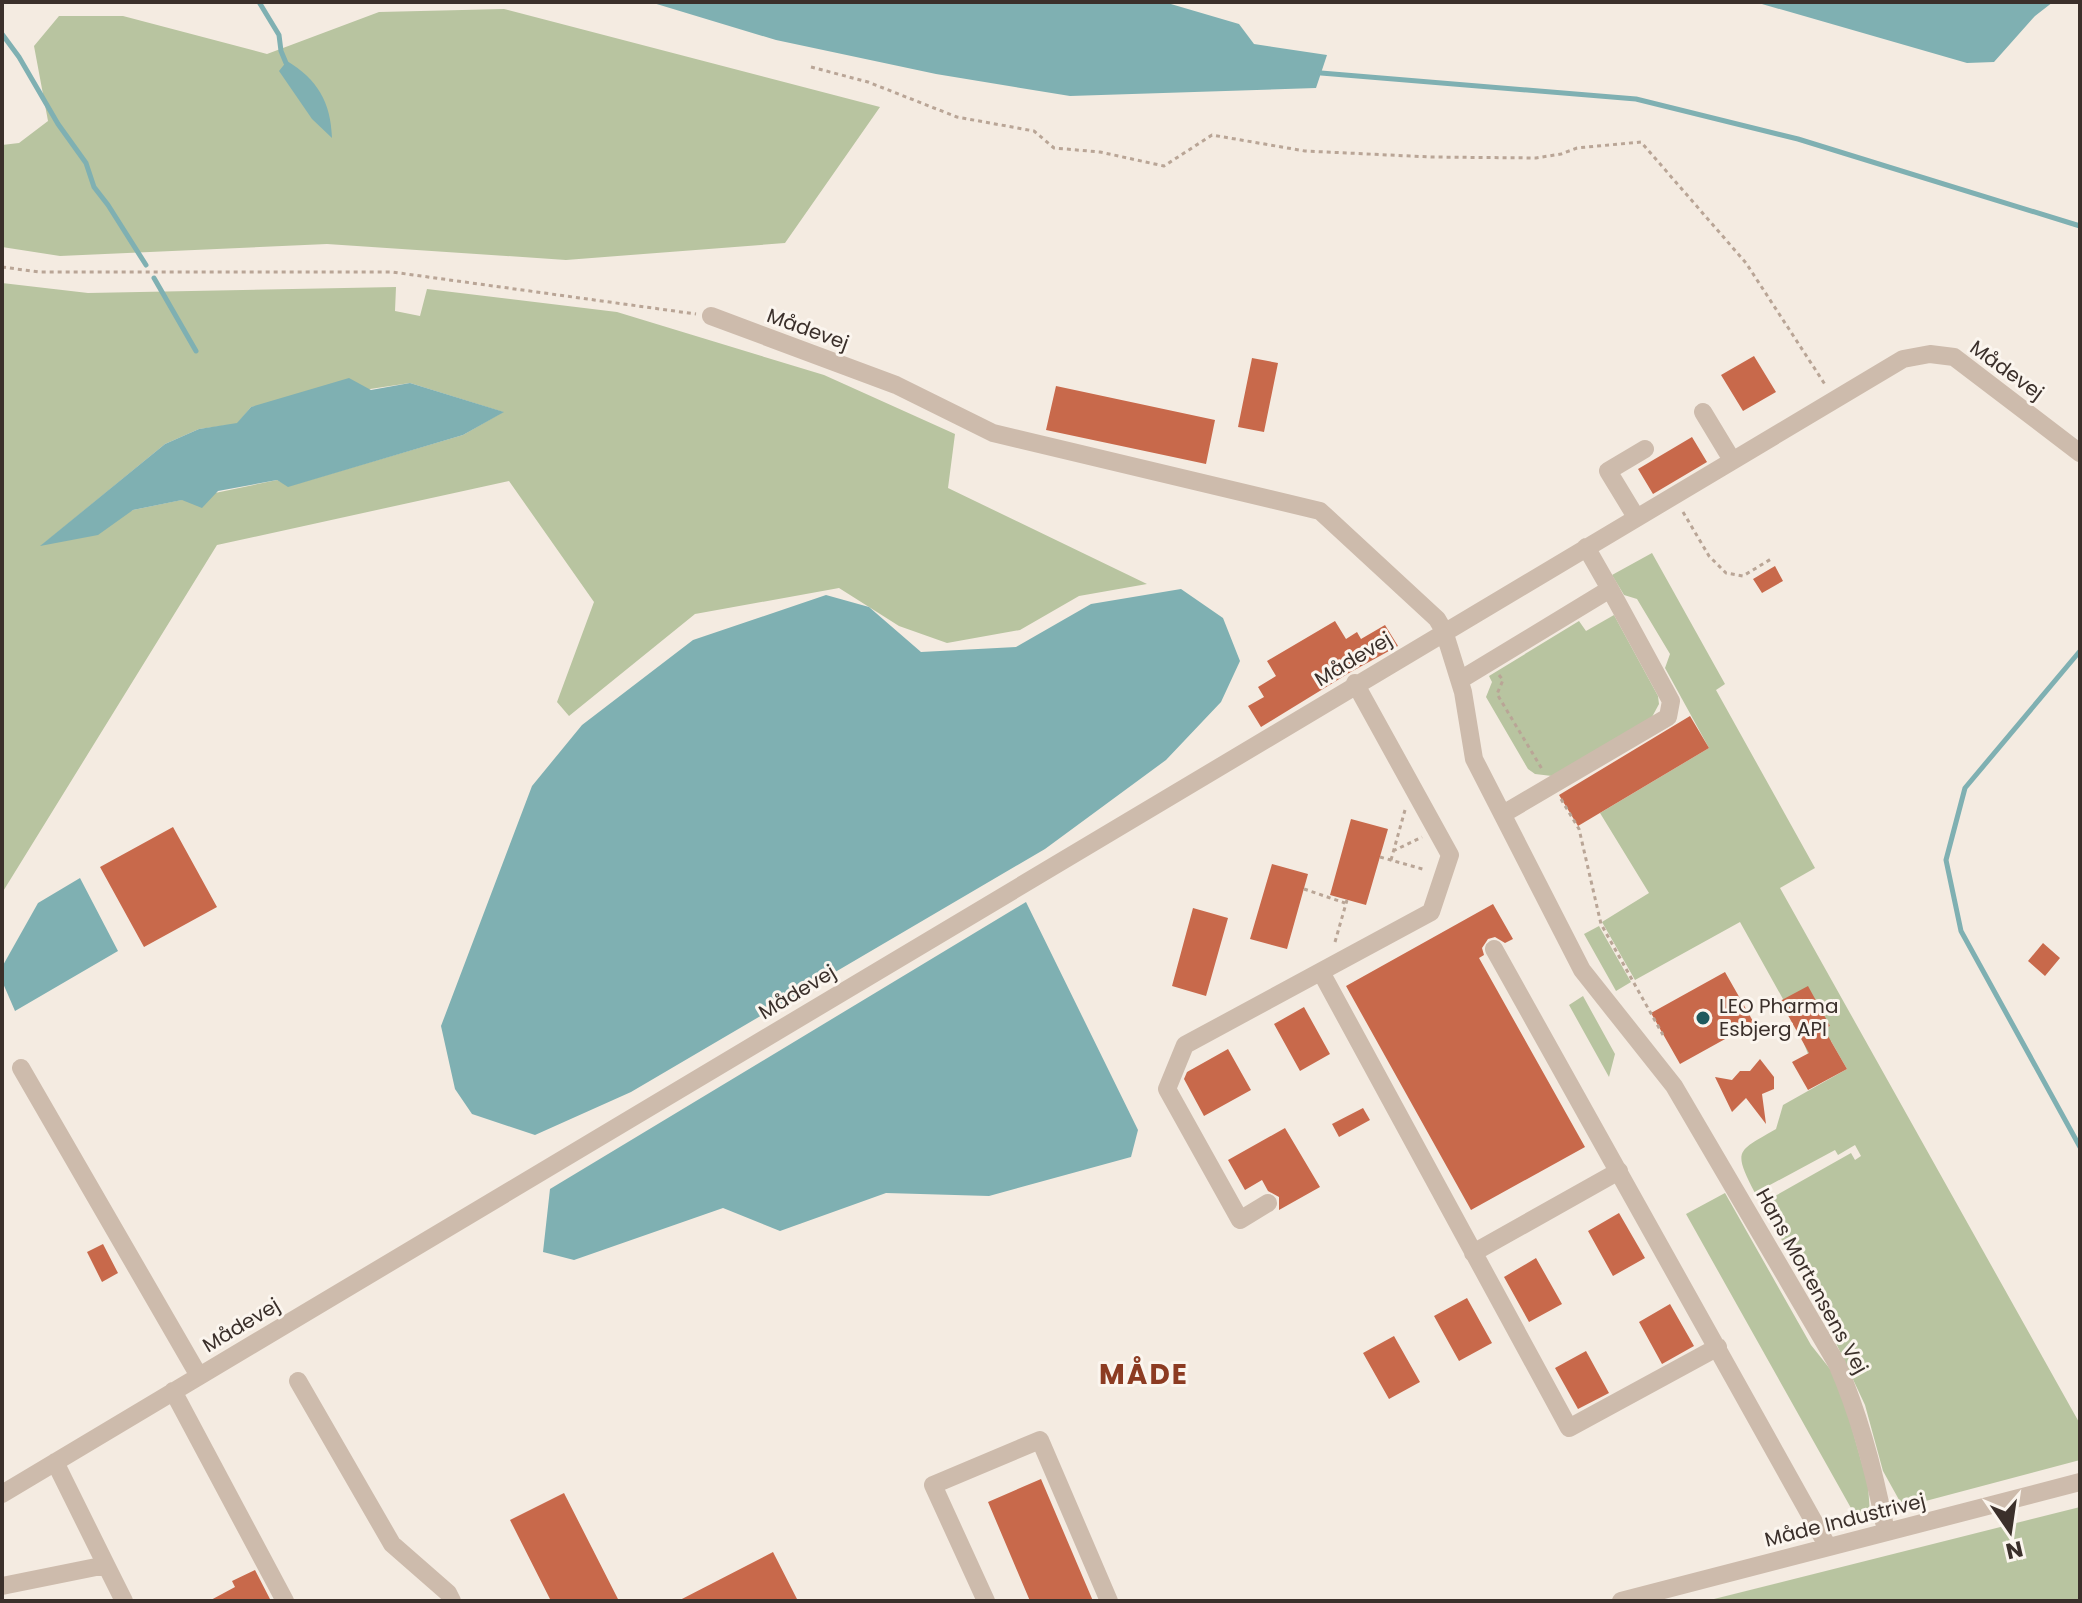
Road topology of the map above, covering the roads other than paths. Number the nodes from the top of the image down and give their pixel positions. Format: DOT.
graph roads {
  1 [pos="711,316"];
  2 [pos="1703,412"];
  3 [pos="1645,449"];
  4 [pos="2080,453"];
  5 [pos="1732,460"];
  6 [pos="1636,517"];
  7 [pos="1586,547"];
  8 [pos="1610,589"];
  9 [pos="1444,631"];
  10 [pos="1460,680"];
  11 [pos="1355,683"];
  12 [pos="1503,814"];
  13 [pos="1494,949"];
  14 [pos="1324,970"];
  15 [pos="21,1068"];
  16 [pos="1619,1171"];
  17 [pos="1268,1203"];
  18 [pos="1473,1253"];
  19 [pos="1718,1347"];
  20 [pos="199,1376"];
  21 [pos="298,1381"];
  22 [pos="173,1391"];
  23 [pos="55,1462"];
  24 [pos="2080,1482"];
  25 [pos="2,1494"];
  26 [pos="1886,1532"];
  27 [pos="1828,1547"];
  28 [pos="106,1565"];
  29 [pos="2,1586"];
  30 [pos="124,1601"];
  31 [pos="285,1601"];
  32 [pos="452,1601"];
  33 [pos="986,1601"];
  34 [pos="1109,1601"];
  35 [pos="1621,1601"];
  1 -- 9 [label="street, Mådevej"];
  2 -- 5 [label="street"];
  3 -- 6 [label="street"];
  4 -- 5 [label="street, Mådevej"];
  5 -- 6 [label="street, Mådevej"];
  6 -- 7 [label="street, Mådevej"];
  7 -- 8 [label="street"];
  7 -- 9 [label="street, Mådevej"];
  8 -- 10 [label="street"];
  8 -- 12 [label="street"];
  9 -- 10 [label="street, Hans Mortensens Vej"];
  9 -- 11 [label="street, Mådevej"];
  10 -- 12 [label="street, Hans Mortensens Vej"];
  11 -- 14 [label="street"];
  11 -- 20 [label="street, Mådevej"];
  12 -- 26 [label="street, Hans Mortensens Vej"];
  13 -- 16 [label="street"];
  14 -- 17 [label="street"];
  14 -- 18 [label="street"];
  15 -- 20 [label="street"];
  16 -- 18 [label="street"];
  16 -- 19 [label="street"];
  18 -- 19 [label="street"];
  19 -- 27 [label="street"];
  20 -- 22 [label="street, Mådevej"];
  21 -- 32 [label="street"];
  22 -- 23 [label="street, Mådevej"];
  22 -- 31 [label="street"];
  23 -- 25 [label="street, Mådevej"];
  23 -- 28 [label="street"];
  24 -- 26 [label="street, Måde Industrivej"];
  26 -- 27 [label="street, Måde Industrivej"];
  27 -- 35 [label="street, Måde Industrivej"];
  28 -- 29 [label="street"];
  28 -- 30 [label="street"];
  33 -- 34 [label="street"];
}
